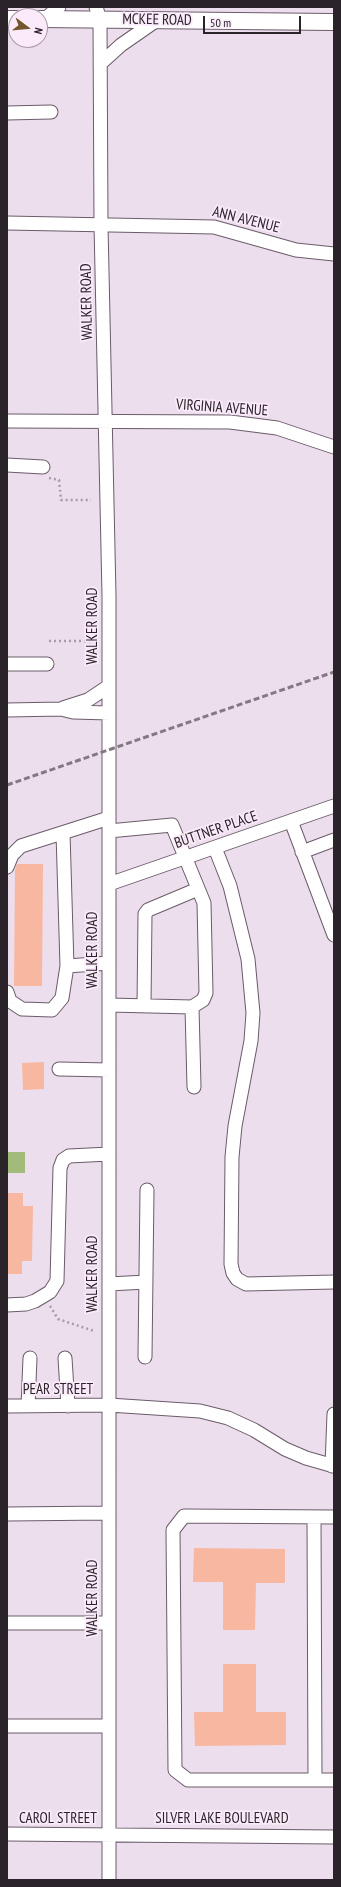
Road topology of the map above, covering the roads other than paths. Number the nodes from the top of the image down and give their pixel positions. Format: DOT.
graph roads {
  1 [pos="59,7"];
  2 [pos="100,11"];
  3 [pos="48,15"];
  4 [pos="48,18"];
  5 [pos="157,20"];
  6 [pos="334,22"];
  7 [pos="100,64"];
  8 [pos="7,112"];
  9 [pos="51,112"];
  10 [pos="7,223"];
  11 [pos="101,225"];
  12 [pos="334,254"];
  13 [pos="7,421"];
  14 [pos="105,422"];
  15 [pos="334,447"];
  16 [pos="7,465"];
  17 [pos="46,472"];
  18 [pos="7,664"];
  19 [pos="47,664"];
  20 [pos="109,686"];
  21 [pos="61,709"];
  22 [pos="7,710"];
  23 [pos="109,713"];
  24 [pos="334,806"];
  25 [pos="291,821"];
  26 [pos="109,825"];
  27 [pos="63,832"];
  28 [pos="334,840"];
  29 [pos="214,848"];
  30 [pos="302,852"];
  31 [pos="185,858"];
  32 [pos="7,867"];
  33 [pos="109,884"];
  34 [pos="198,889"];
  35 [pos="334,935"];
  36 [pos="109,963"];
  37 [pos="67,966"];
  38 [pos="7,992"];
  39 [pos="109,1005"];
  40 [pos="144,1006"];
  41 [pos="192,1006"];
  42 [pos="59,1069"];
  43 [pos="109,1070"];
  44 [pos="194,1087"];
  45 [pos="109,1154"];
  46 [pos="147,1190"];
  47 [pos="146,1282"];
  48 [pos="334,1282"];
  49 [pos="109,1284"];
  50 [pos="7,1304"];
  51 [pos="145,1357"];
  52 [pos="30,1358"];
  53 [pos="65,1358"];
  54 [pos="109,1405"];
  55 [pos="7,1406"];
  56 [pos="28,1406"];
  57 [pos="68,1406"];
  58 [pos="334,1414"];
  59 [pos="333,1466"];
  60 [pos="109,1513"];
  61 [pos="7,1514"];
  62 [pos="314,1517"];
  63 [pos="334,1517"];
  64 [pos="7,1623"];
  65 [pos="109,1623"];
  66 [pos="7,1726"];
  67 [pos="109,1726"];
  68 [pos="314,1780"];
  69 [pos="334,1780"];
  70 [pos="7,1834"];
  71 [pos="110,1835"];
  72 [pos="334,1837"];
  73 [pos="109,1880"];
  1 -- 3 [label="street"];
  2 -- 4 [label="main road, MCKEE ROAD"];
  2 -- 5 [label="main road, MCKEE ROAD"];
  2 -- 7 [label="street, WALKER ROAD"];
  5 -- 6 [label="main road, MCKEE ROAD"];
  5 -- 7 [label="street"];
  7 -- 11 [label="street, WALKER ROAD"];
  8 -- 9 [label="street"];
  10 -- 11 [label="street, ANN AVENUE"];
  11 -- 12 [label="street, ANN AVENUE"];
  11 -- 14 [label="street, WALKER ROAD"];
  13 -- 14 [label="street, VIRGINIA AVENUE"];
  14 -- 15 [label="street, VIRGINIA AVENUE"];
  14 -- 20 [label="street, WALKER ROAD"];
  16 -- 17 [label="street"];
  18 -- 19 [label="street"];
  20 -- 21 [label="street"];
  20 -- 23 [label="street, WALKER ROAD"];
  21 -- 22 [label="street"];
  21 -- 23 [label="street"];
  23 -- 26 [label="street, WALKER ROAD"];
  24 -- 25 [label="street, BUTTNER PLACE"];
  25 -- 29 [label="street, BUTTNER PLACE"];
  25 -- 30 [label="street"];
  26 -- 27 [label="street"];
  26 -- 31 [label="street"];
  26 -- 33 [label="street, WALKER ROAD"];
  27 -- 32 [label="street"];
  27 -- 37 [label="street"];
  28 -- 30 [label="street"];
  29 -- 31 [label="street, BUTTNER PLACE"];
  29 -- 48 [label="street"];
  30 -- 35 [label="street"];
  31 -- 33 [label="street, BUTTNER PLACE"];
  31 -- 34 [label="street"];
  33 -- 36 [label="street, WALKER ROAD"];
  34 -- 40 [label="street"];
  34 -- 41 [label="street"];
  36 -- 37 [label="street"];
  36 -- 39 [label="street, WALKER ROAD"];
  37 -- 38 [label="street"];
  39 -- 40 [label="street"];
  39 -- 43 [label="street, WALKER ROAD"];
  40 -- 41 [label="street"];
  41 -- 44 [label="street"];
  42 -- 43 [label="street"];
  43 -- 45 [label="street, WALKER ROAD"];
  45 -- 49 [label="street, WALKER ROAD"];
  45 -- 50 [label="street"];
  46 -- 47 [label="street"];
  47 -- 49 [label="street"];
  47 -- 51 [label="street"];
  49 -- 54 [label="street, WALKER ROAD"];
  52 -- 56 [label="street"];
  53 -- 57 [label="street"];
  54 -- 57 [label="street, PEAR STREET"];
  54 -- 59 [label="street, PEAR STREET"];
  54 -- 60 [label="street, WALKER ROAD"];
  55 -- 56 [label="street, PEAR STREET"];
  56 -- 57 [label="street, PEAR STREET"];
  58 -- 59 [label="street"];
  60 -- 61 [label="street"];
  60 -- 65 [label="street, WALKER ROAD"];
  62 -- 63 [label="street"];
  62 -- 68 [label="street"];
  62 -- 68 [label="street"];
  64 -- 65 [label="street"];
  65 -- 67 [label="street, WALKER ROAD"];
  66 -- 67 [label="street"];
  67 -- 71 [label="street, WALKER ROAD"];
  68 -- 69 [label="street"];
  70 -- 71 [label="street, CAROL STREET"];
  71 -- 72 [label="street, SILVER LAKE BOULEVARD"];
  71 -- 73 [label="street, WALKER ROAD"];
}
